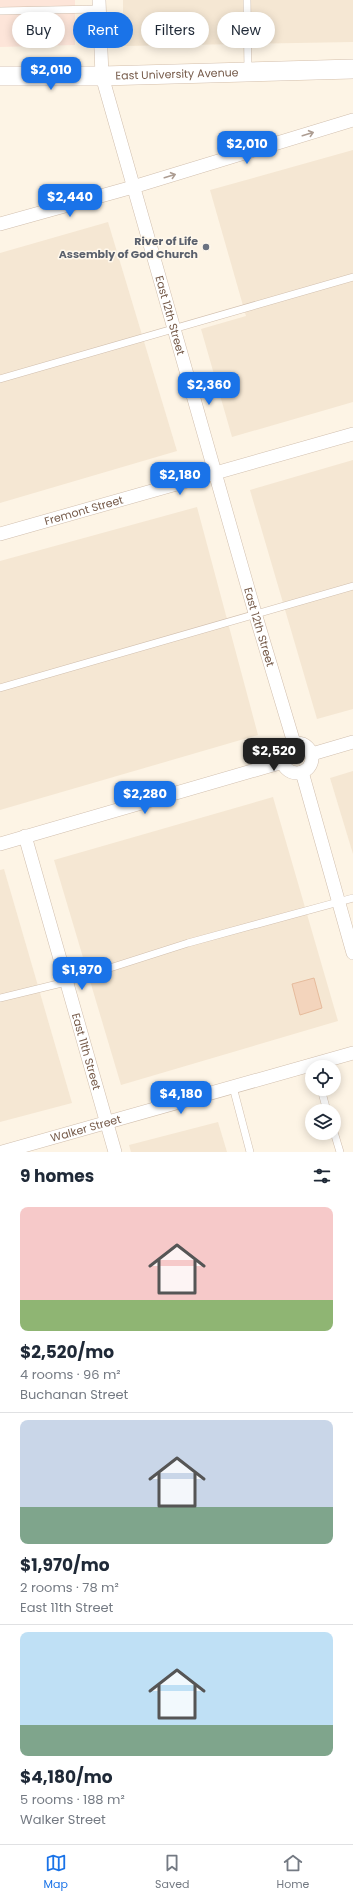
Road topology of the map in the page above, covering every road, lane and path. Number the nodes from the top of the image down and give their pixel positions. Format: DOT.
graph roads {
  1 [pos="247,0"];
  2 [pos="99,5"];
  3 [pos="0,11"];
  4 [pos="353,69"];
  5 [pos="248,72"];
  6 [pos="0,76"];
  7 [pos="102,76"];
  8 [pos="353,120"];
  9 [pos="133,187"];
  10 [pos="1,221"];
  11 [pos="353,277"];
  12 [pos="174,329"];
  13 [pos="0,379"];
  14 [pos="353,434"];
  15 [pos="215,473"];
  16 [pos="0,534"];
  17 [pos="353,586"];
  18 [pos="256,613"];
  19 [pos="0,688"];
  20 [pos="353,742"];
  21 [pos="294,743"];
  22 [pos="312,754"];
  23 [pos="283,762"];
  24 [pos="302,772"];
  25 [pos="25,836"];
  26 [pos="0,844"];
  27 [pos="353,898"];
  28 [pos="338,902"];
  29 [pos="353,953"];
  30 [pos="66,982"];
  31 [pos="0,998"];
  32 [pos="353,1053"];
  33 [pos="331,1060"];
  34 [pos="305,1068"];
  35 [pos="233,1087"];
  36 [pos="106,1123"];
  37 [pos="336,1140"];
  38 [pos="2,1152"];
  39 [pos="114,1152"];
  40 [pos="250,1152"];
  41 [pos="340,1152"];
  1 -- 5 [label="lane"];
  2 -- 3 [label="lane"];
  2 -- 7 [label="street, East 12th Street"];
  4 -- 5 [label="main road, East University Avenue"];
  5 -- 7 [label="main road, East University Avenue"];
  6 -- 7 [label="main road, East University Avenue"];
  7 -- 9 [label="street, East 12th Street"];
  9 -- 8 [label="street, one-way"];
  9 -- 10 [label="street"];
  9 -- 12 [label="street, East 12th Street"];
  11 -- 12 [label="lane"];
  12 -- 13 [label="lane"];
  12 -- 15 [label="street, East 12th Street"];
  14 -- 15 [label="street, Fremont Street"];
  15 -- 16 [label="street, Fremont Street"];
  15 -- 18 [label="street, East 12th Street"];
  17 -- 18 [label="lane"];
  18 -- 19 [label="lane"];
  18 -- 21 [label="street, East 12th Street"];
  20 -- 22 [label="street"];
  21 -- 22 [label="street"];
  21 -- 23 [label="street"];
  22 -- 24 [label="street"];
  23 -- 24 [label="street"];
  23 -- 25 [label="street"];
  24 -- 28 [label="street"];
  25 -- 26 [label="street"];
  25 -- 30 [label="street, East 11th Street"];
  27 -- 28 [label="lane"];
  28 -- 29 [label="street"];
  28 -- 30 [label="lane"];
  30 -- 31 [label="lane"];
  30 -- 36 [label="street, East 11th Street"];
  32 -- 33 [label="street, Walker Street"];
  34 -- 35 [label="street, Walker Street"];
  35 -- 36 [label="street, Walker Street"];
  35 -- 40 [label="lane"];
  36 -- 38 [label="street, Walker Street"];
  36 -- 39 [label="street, East 11th Street"];
  37 -- 41 [label="lane"];
}
